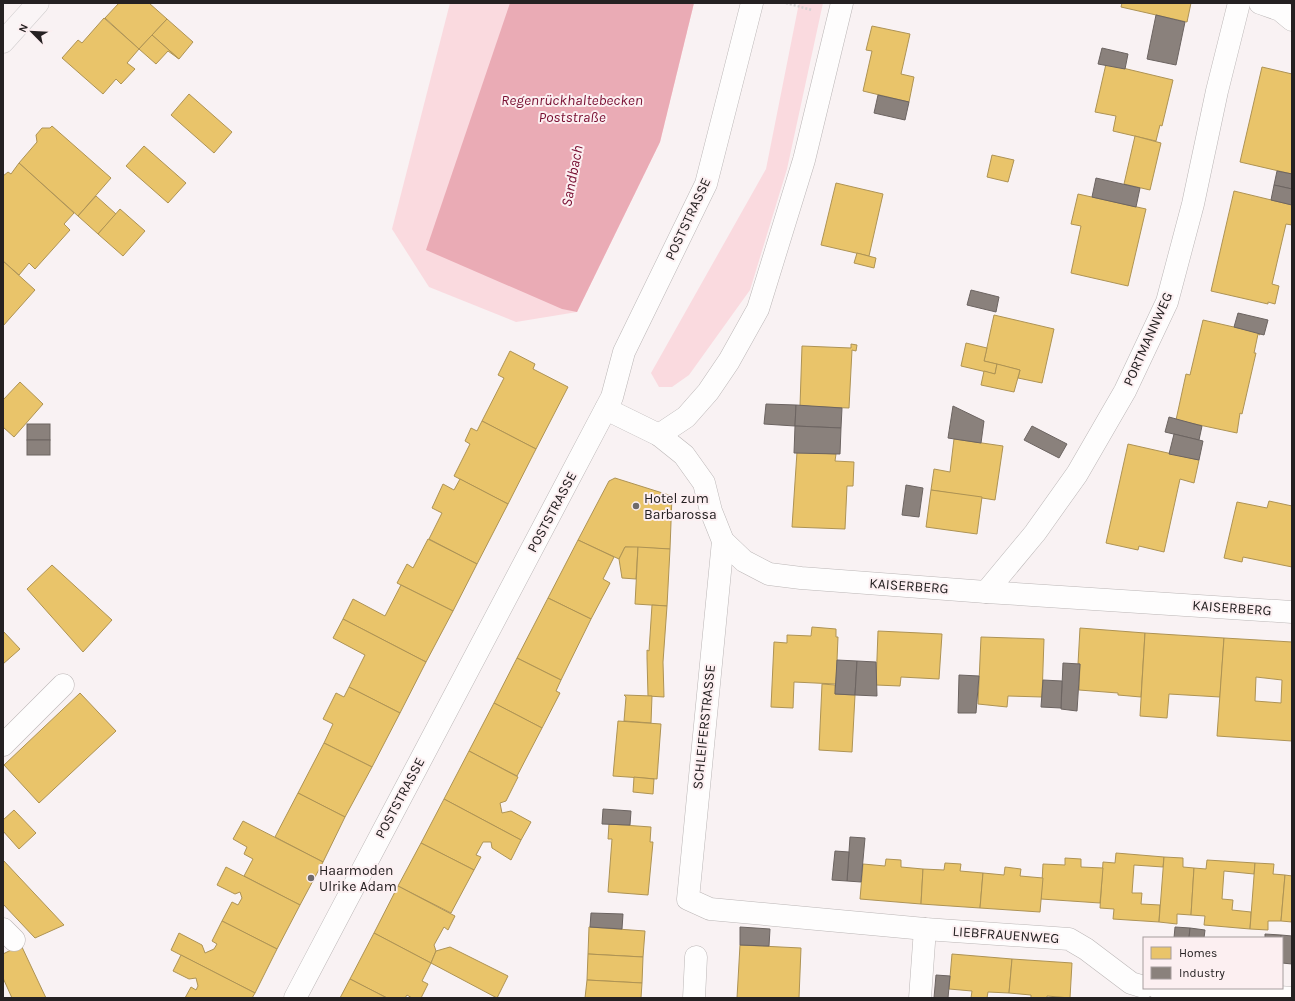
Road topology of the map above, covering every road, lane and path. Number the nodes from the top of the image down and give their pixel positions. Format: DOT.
graph roads {
  1 [pos="752,3"];
  2 [pos="786,3"];
  3 [pos="842,3"];
  4 [pos="1239,3"];
  5 [pos="1260,3"];
  6 [pos="790,4"];
  7 [pos="33,5"];
  8 [pos="1292,20"];
  9 [pos="3,42"];
  10 [pos="609,403"];
  11 [pos="659,435"];
  12 [pos="723,541"];
  13 [pos="986,592"];
  14 [pos="1292,612"];
  15 [pos="63,685"];
  16 [pos="3,745"];
  17 [pos="701,906"];
  18 [pos="925,929"];
  19 [pos="696,957"];
  20 [pos="1143,987"];
  21 [pos="1171,989"];
  22 [pos="295,998"];
  23 [pos="694,998"];
  24 [pos="920,998"];
  25 [pos="1292,998"];
  1 -- 10 [label="street, POSTSTRASSE"];
  2 -- 6 [label="path"];
  3 -- 11 [label="street"];
  4 -- 13 [label="street, PORTMANNWEG"];
  5 -- 8 [label="street"];
  7 -- 9 [label="main road"];
  10 -- 11 [label="street, KAISERBERG"];
  10 -- 22 [label="street, POSTSTRASSE"];
  11 -- 12 [label="street, KAISERBERG"];
  12 -- 13 [label="street, KAISERBERG"];
  12 -- 17 [label="street, SCHLEIFERSTRASSE"];
  13 -- 14 [label="street, KAISERBERG"];
  15 -- 16 [label="street"];
  17 -- 18 [label="street, LIEBFRAUENWEG"];
  18 -- 20 [label="street, LIEBFRAUENWEG"];
  18 -- 24 [label="street"];
  19 -- 23 [label="street"];
  21 -- 25 [label="street"];
}
